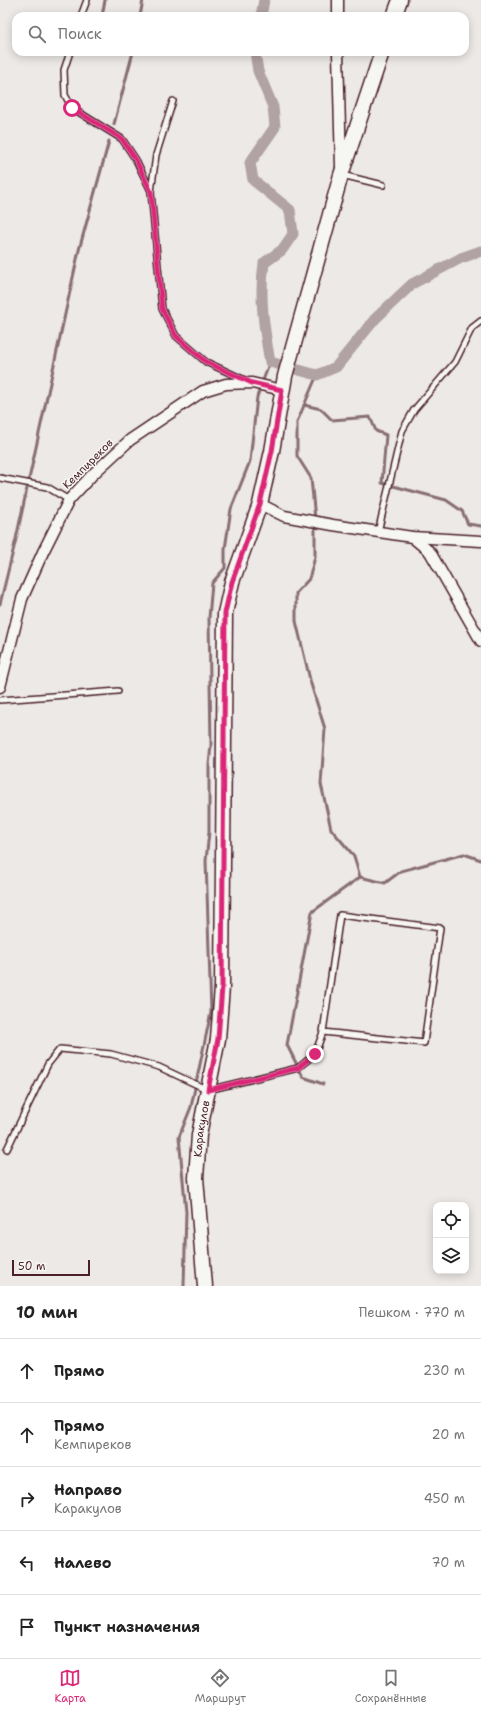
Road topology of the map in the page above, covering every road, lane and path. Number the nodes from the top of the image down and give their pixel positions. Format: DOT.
graph roads {
  1 [pos="87,0"];
  2 [pos="338,0"];
  3 [pos="400,0"];
  4 [pos="83,12"];
  5 [pos="338,12"];
  6 [pos="396,12"];
  7 [pos="69,56"];
  8 [pos="338,56"];
  9 [pos="381,56"];
  10 [pos="172,101"];
  11 [pos="341,175"];
  12 [pos="383,185"];
  13 [pos="151,192"];
  14 [pos="481,321"];
  15 [pos="252,383"];
  16 [pos="282,390"];
  17 [pos="0,478"];
  18 [pos="69,500"];
  19 [pos="260,504"];
  20 [pos="378,532"];
  21 [pos="412,537"];
  22 [pos="481,541"];
  23 [pos="481,641"];
  24 [pos="0,687"];
  25 [pos="118,691"];
  26 [pos="0,700"];
  27 [pos="323,1032"];
  28 [pos="208,1090"];
  29 [pos="7,1149"];
  30 [pos="205,1286"];
  1 -- 4 [label="lane"];
  2 -- 5 [label="street"];
  3 -- 6 [label="main road"];
  7 -- 13 [label="lane"];
  8 -- 11 [label="street"];
  9 -- 11 [label="main road, Каракулов"];
  10 -- 13 [label="lane"];
  11 -- 12 [label="lane"];
  11 -- 16 [label="main road, Каракулов"];
  13 -- 15 [label="lane"];
  14 -- 20 [label="lane"];
  15 -- 16 [label="street, Кемпиреков"];
  15 -- 18 [label="street, Кемпиреков"];
  16 -- 19 [label="main road, Каракулов"];
  17 -- 18 [label="lane"];
  18 -- 24 [label="street, Кемпиреков"];
  19 -- 20 [label="street"];
  19 -- 28 [label="main road, Каракулов"];
  20 -- 21 [label="street"];
  21 -- 22 [label="street"];
  21 -- 23 [label="street"];
  25 -- 26 [label="lane"];
  27 -- 27 [label="lane"];
  27 -- 28 [label="lane"];
  28 -- 29 [label="lane"];
  28 -- 30 [label="main road, Каракулов"];
}
